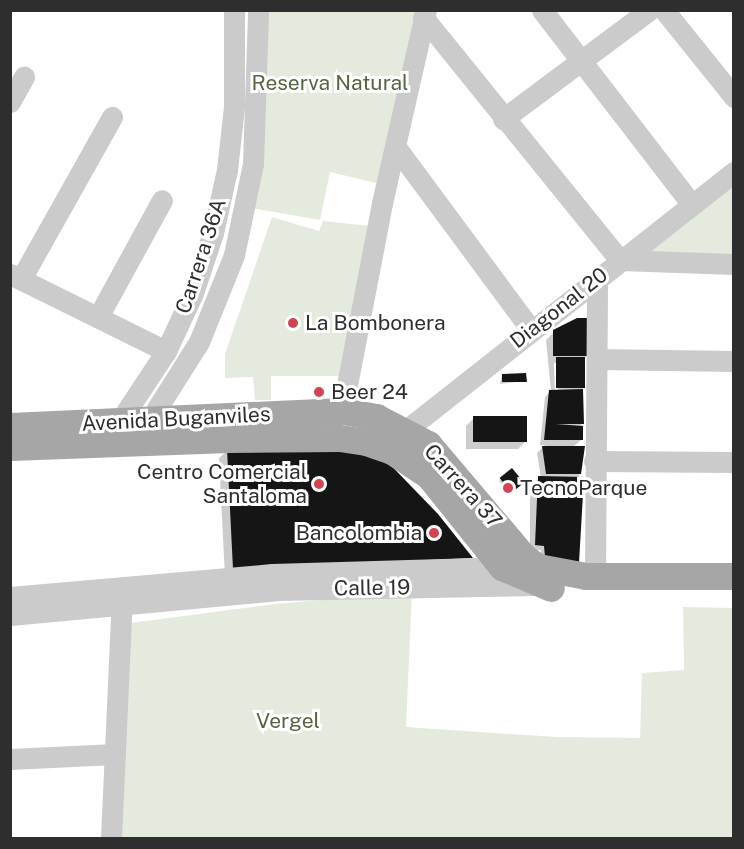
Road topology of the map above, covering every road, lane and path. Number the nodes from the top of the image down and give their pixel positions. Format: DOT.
graph roads {
  1 [pos="234,10"];
  2 [pos="258,10"];
  3 [pos="543,10"];
  4 [pos="649,10"];
  5 [pos="664,10"];
  6 [pos="424,14"];
  7 [pos="582,61"];
  8 [pos="24,77"];
  9 [pos="734,97"];
  10 [pos="10,102"];
  11 [pos="112,117"];
  12 [pos="503,118"];
  13 [pos="395,146"];
  14 [pos="734,172"];
  15 [pos="162,200"];
  16 [pos="692,205"];
  17 [pos="620,260"];
  18 [pos="734,264"];
  19 [pos="16,276"];
  20 [pos="597,279"];
  21 [pos="98,317"];
  22 [pos="531,330"];
  23 [pos="166,351"];
  24 [pos="597,359"];
  25 [pos="734,361"];
  26 [pos="342,411"];
  27 [pos="150,421"];
  28 [pos="10,426"];
  29 [pos="118,437"];
  30 [pos="339,438"];
  31 [pos="399,440"];
  32 [pos="10,447"];
  33 [pos="594,461"];
  34 [pos="734,462"];
  35 [pos="502,567"];
  36 [pos="537,576"];
  37 [pos="595,576"];
  38 [pos="734,576"];
  39 [pos="734,594"];
  40 [pos="122,595"];
  41 [pos="10,597"];
  42 [pos="10,615"];
  43 [pos="115,754"];
  44 [pos="11,758"];
  45 [pos="111,838"];
  1 -- 23 [label="street, Carrera 36A"];
  2 -- 27 [label="street, Carrera 36A"];
  3 -- 7 [label="street"];
  4 -- 7 [label="street"];
  5 -- 9 [label="street"];
  6 -- 12 [label="street"];
  6 -- 13 [label="street"];
  7 -- 12 [label="street"];
  7 -- 16 [label="street"];
  8 -- 10 [label="street"];
  11 -- 19 [label="street"];
  12 -- 17 [label="street"];
  13 -- 22 [label="street"];
  13 -- 26 [label="street"];
  14 -- 16 [label="street, Diagonal 20"];
  15 -- 21 [label="street"];
  16 -- 17 [label="street, Diagonal 20"];
  17 -- 18 [label="street"];
  17 -- 20 [label="street, Diagonal 20"];
  19 -- 21 [label="street"];
  20 -- 22 [label="street, Diagonal 20"];
  20 -- 24 [label="street"];
  21 -- 23 [label="street"];
  22 -- 31 [label="street, Diagonal 20"];
  23 -- 29 [label="street, Carrera 36A"];
  24 -- 25 [label="street"];
  24 -- 33 [label="street"];
  26 -- 27 [label="main road, Avenida Buganviles"];
  26 -- 31 [label="main road, Carrera 37"];
  27 -- 29 [label="main road, Avenida Buganviles"];
  28 -- 29 [label="main road, Avenida Buganviles"];
  29 -- 30 [label="main road, Avenida Buganviles"];
  29 -- 32 [label="main road, Avenida Buganviles"];
  30 -- 31 [label="main road, Carrera 37"];
  31 -- 35 [label="main road, Carrera 37"];
  31 -- 36 [label="main road, Carrera 37"];
  33 -- 34 [label="street"];
  33 -- 37 [label="street"];
  35 -- 36 [label="main road, Carrera 37"];
  35 -- 40 [label="street, Calle 19"];
  36 -- 37 [label="main road, Calle 19"];
  36 -- 39 [label="main road, Calle 19"];
  36 -- 40 [label="street, Calle 19"];
  37 -- 38 [label="main road, Calle 19"];
  40 -- 41 [label="street, Calle 19"];
  40 -- 42 [label="street, Calle 19"];
  40 -- 43 [label="street"];
  43 -- 44 [label="street"];
  43 -- 45 [label="street"];
}
